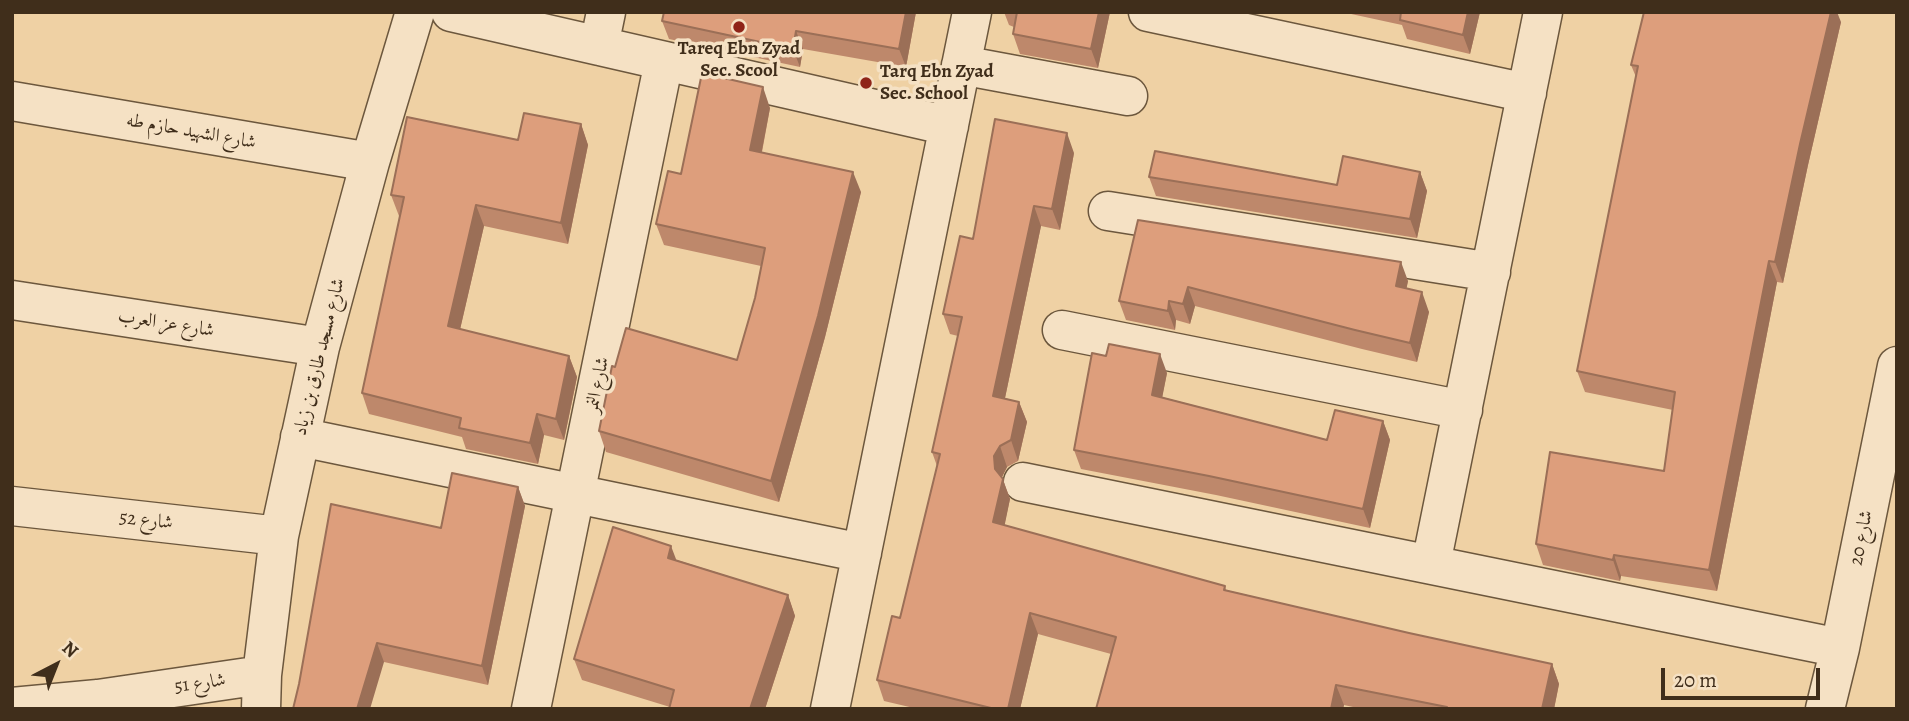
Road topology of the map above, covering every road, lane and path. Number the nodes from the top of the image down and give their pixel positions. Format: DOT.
graph roads {
  1 [pos="415,12"];
  2 [pos="451,12"];
  3 [pos="972,12"];
  4 [pos="1148,12"];
  5 [pos="1543,12"];
  6 [pos="602,29"];
  7 [pos="664,61"];
  8 [pos="961,65"];
  9 [pos="1527,93"];
  10 [pos="1128,96"];
  11 [pos="12,101"];
  12 [pos="949,126"];
  13 [pos="370,162"];
  14 [pos="1108,211"];
  15 [pos="1491,272"];
  16 [pos="12,300"];
  17 [pos="1062,330"];
  18 [pos="320,347"];
  19 [pos="1897,366"];
  20 [pos="1463,410"];
  21 [pos="300,437"];
  22 [pos="1023,482"];
  23 [pos="576,494"];
  24 [pos="12,506"];
  25 [pos="279,536"];
  26 [pos="862,553"];
  27 [pos="1431,565"];
  28 [pos="1840,648"];
  29 [pos="262,692"];
  30 [pos="12,707"];
  31 [pos="531,709"];
  32 [pos="831,709"];
  33 [pos="1825,709"];
  1 -- 13 [label="street, شارع مسجد طارق بن زياد"];
  2 -- 6 [label="street"];
  3 -- 8 [label="street"];
  4 -- 9 [label="street"];
  5 -- 9 [label="street"];
  6 -- 7 [label="street"];
  7 -- 12 [label="street"];
  7 -- 23 [label="street, شارع النمر"];
  8 -- 10 [label="street"];
  8 -- 12 [label="street"];
  9 -- 15 [label="street"];
  11 -- 13 [label="street, شارع الشهيد حازم طه"];
  12 -- 26 [label="street"];
  13 -- 18 [label="street, شارع مسجد طارق بن زياد"];
  14 -- 15 [label="street"];
  15 -- 20 [label="street"];
  16 -- 18 [label="street, شارع عز العرب"];
  17 -- 20 [label="street"];
  18 -- 21 [label="street, شارع مسجد طارق بن زياد"];
  19 -- 28 [label="street, شارع 20"];
  20 -- 27 [label="street"];
  21 -- 23 [label="street"];
  21 -- 25 [label="street, شارع مسجد طارق بن زياد"];
  22 -- 27 [label="street"];
  23 -- 26 [label="street"];
  23 -- 31 [label="street, شارع النمر"];
  24 -- 25 [label="street, شارع 52"];
  25 -- 29 [label="street, شارع مسجد طارق بن زياد"];
  26 -- 32 [label="street"];
  27 -- 28 [label="street"];
  28 -- 33 [label="street, شارع 20"];
  29 -- 30 [label="street, شارع 51"];
}
